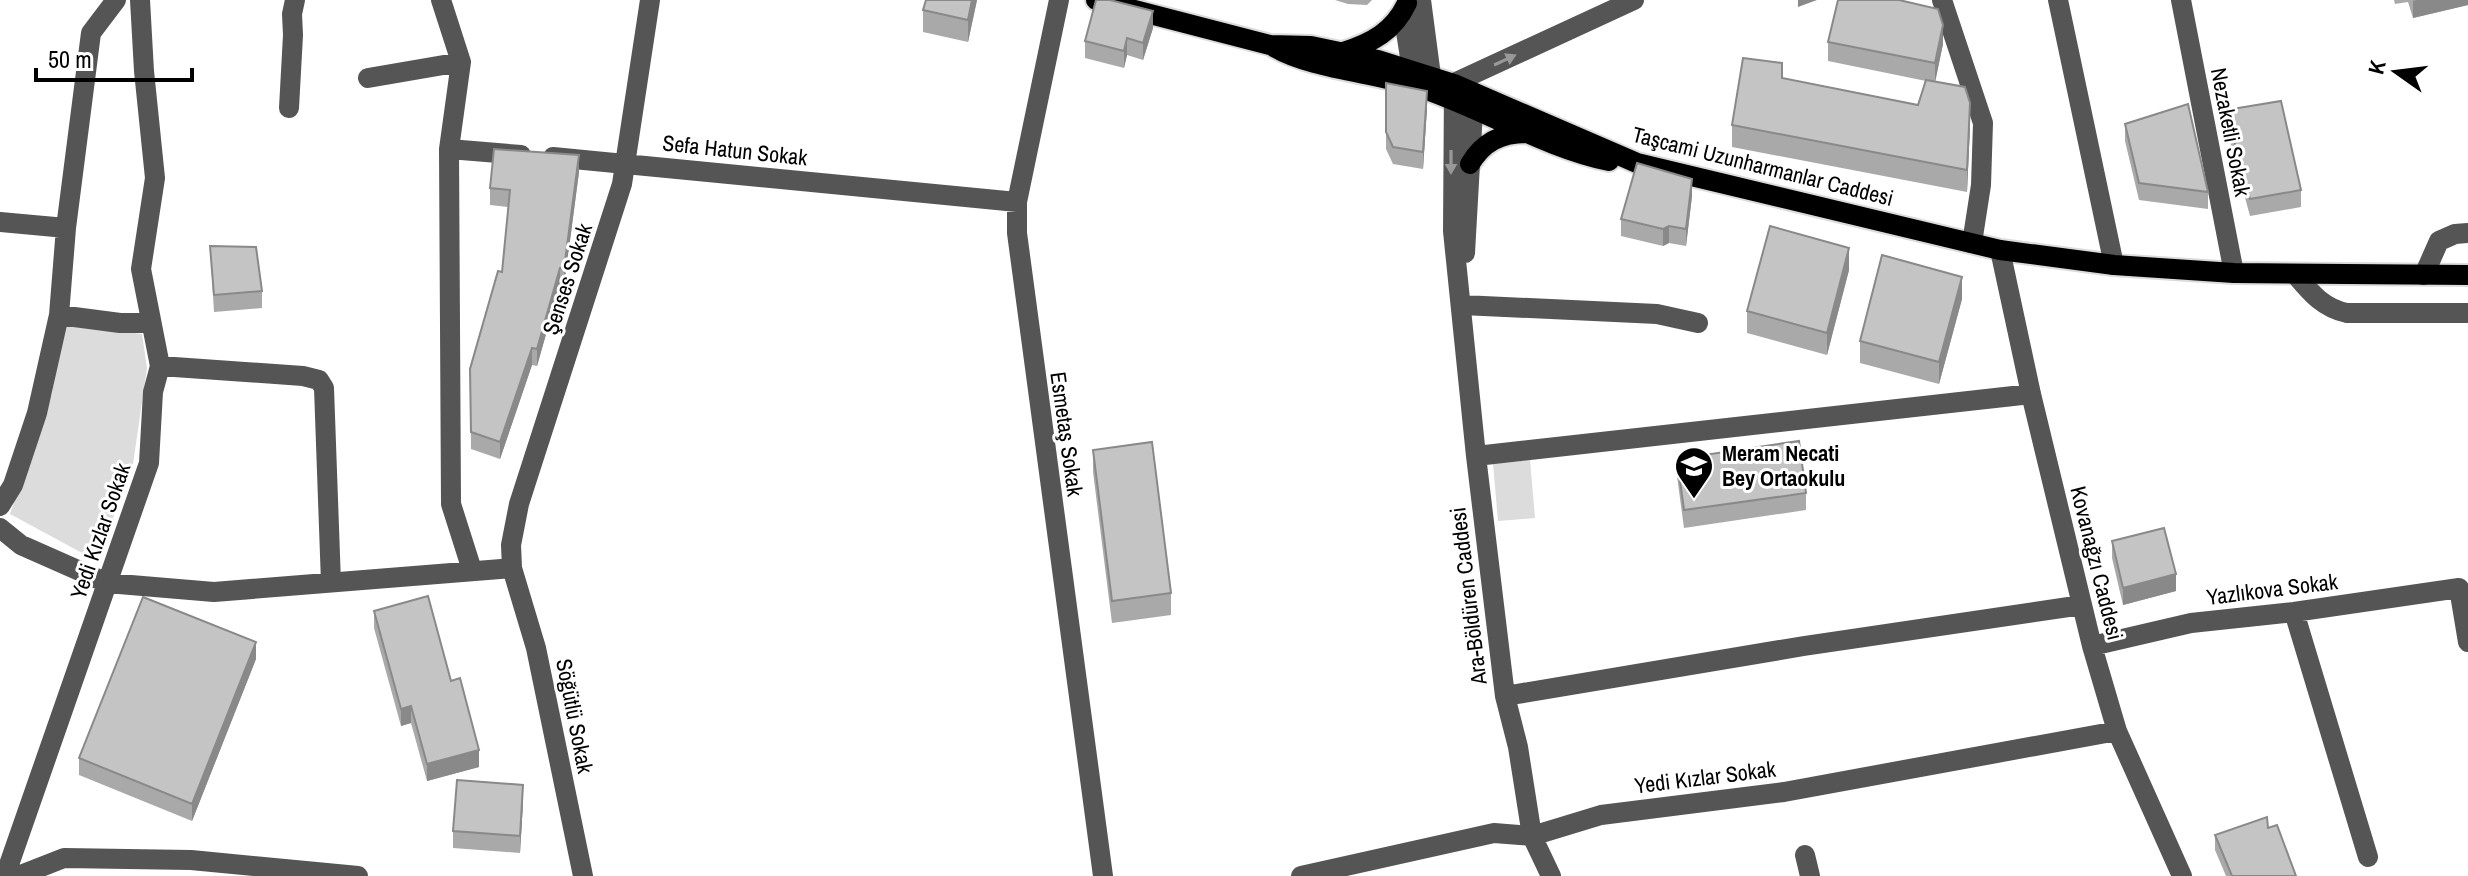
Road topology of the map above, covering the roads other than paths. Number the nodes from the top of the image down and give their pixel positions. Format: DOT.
graph roads {
  1 [pos="116,0"];
  2 [pos="140,0"];
  3 [pos="295,0"];
  4 [pos="441,0"];
  5 [pos="650,0"];
  6 [pos="1059,0"];
  7 [pos="1096,0"];
  8 [pos="1942,0"];
  9 [pos="2058,0"];
  10 [pos="2181,0"];
  11 [pos="1412,1"];
  12 [pos="1632,1"];
  13 [pos="1270,45"];
  14 [pos="1343,52"];
  15 [pos="461,62"];
  16 [pos="368,78"];
  17 [pos="1437,85"];
  18 [pos="1474,101"];
  19 [pos="289,108"];
  20 [pos="1532,133"];
  21 [pos="449,149"];
  22 [pos="626,163"];
  23 [pos="1637,163"];
  24 [pos="1470,164"];
  25 [pos="1017,202"];
  26 [pos="0,222"];
  27 [pos="66,228"];
  28 [pos="2468,233"];
  29 [pos="1972,243"];
  30 [pos="2000,250"];
  31 [pos="2114,265"];
  32 [pos="2234,273"];
  33 [pos="2295,274"];
  34 [pos="2424,275"];
  35 [pos="2468,275"];
  36 [pos="1462,305"];
  37 [pos="2468,313"];
  38 [pos="59,315"];
  39 [pos="150,323"];
  40 [pos="1698,323"];
  41 [pos="160,366"];
  42 [pos="2031,394"];
  43 [pos="1476,456"];
  44 [pos="0,506"];
  45 [pos="0,528"];
  46 [pos="512,568"];
  47 [pos="472,570"];
  48 [pos="107,583"];
  49 [pos="331,583"];
  50 [pos="2082,605"];
  51 [pos="2294,612"];
  52 [pos="2468,642"];
  53 [pos="2092,646"];
  54 [pos="1505,696"];
  55 [pos="2117,731"];
  56 [pos="1532,836"];
  57 [pos="1805,855"];
  58 [pos="2368,857"];
  59 [pos="344,875"];
  60 [pos="5,876"];
  61 [pos="18,876"];
  62 [pos="583,876"];
  63 [pos="1103,876"];
  64 [pos="1301,876"];
  65 [pos="1551,876"];
  66 [pos="1810,876"];
  67 [pos="2182,876"];
  1 -- 27 [label="street"];
  2 -- 39 [label="street, Yedi Kızlar Sokak"];
  3 -- 19 [label="street"];
  4 -- 15 [label="street"];
  5 -- 22 [label="street, Şenses Sokak"];
  6 -- 25 [label="street, Esmetaş Sokak"];
  7 -- 13 [label="main road"];
  8 -- 29 [label="street"];
  9 -- 31 [label="street"];
  10 -- 32 [label="street, Nezaketli Sokak"];
  11 -- 14 [label="main road"];
  11 -- 17 [label="street, Ara-Böldüren Caddesi"];
  17 -- 12 [label="street, one-way"];
  13 -- 14 [label="main road"];
  13 -- 17 [label="main road"];
  14 -- 17 [label="main road"];
  15 -- 16 [label="street"];
  15 -- 21 [label="street"];
  17 -- 18 [label="main road"];
  17 -- 36 [label="street, Ara-Böldüren Caddesi, one-way"];
  18 -- 20 [label="main road"];
  18 -- 23 [label="main road, Taşcami Uzunharmanlar Caddesi"];
  18 -- 24 [label="street, Ara-Böldüren Caddesi"];
  20 -- 23 [label="main road"];
  20 -- 24 [label="main road"];
  21 -- 22 [label="street, Sefa Hatun Sokak"];
  21 -- 47 [label="street"];
  22 -- 25 [label="street, Sefa Hatun Sokak"];
  22 -- 46 [label="street, Şenses Sokak"];
  23 -- 29 [label="main road, Taşcami Uzunharmanlar Caddesi"];
  24 -- 36 [label="street, Ara-Böldüren Caddesi"];
  25 -- 63 [label="street, Esmetaş Sokak"];
  26 -- 27 [label="street"];
  27 -- 38 [label="street"];
  28 -- 34 [label="street"];
  29 -- 30 [label="main road, Taşcami Uzunharmanlar Caddesi"];
  30 -- 31 [label="main road, Taşcami Uzunharmanlar Caddesi"];
  30 -- 42 [label="street, Kovanağzı Caddesi"];
  31 -- 32 [label="main road, Taşcami Uzunharmanlar Caddesi"];
  32 -- 33 [label="main road, Taşcami Uzunharmanlar Caddesi"];
  33 -- 34 [label="main road, Taşcami Uzunharmanlar Caddesi"];
  33 -- 37 [label="street"];
  34 -- 35 [label="main road, Taşcami Uzunharmanlar Caddesi"];
  36 -- 40 [label="street"];
  36 -- 43 [label="street, Ara-Böldüren Caddesi"];
  38 -- 39 [label="street"];
  38 -- 44 [label="street"];
  39 -- 41 [label="street, Yedi Kızlar Sokak"];
  41 -- 48 [label="street, Yedi Kızlar Sokak"];
  41 -- 49 [label="street"];
  42 -- 43 [label="street"];
  42 -- 50 [label="street, Kovanağzı Caddesi"];
  43 -- 54 [label="street, Ara-Böldüren Caddesi"];
  45 -- 48 [label="street"];
  46 -- 47 [label="street"];
  46 -- 62 [label="street, Söğütlü Sokak"];
  47 -- 49 [label="street"];
  48 -- 49 [label="street"];
  48 -- 60 [label="street, Yedi Kızlar Sokak"];
  50 -- 53 [label="street, Kovanağzı Caddesi"];
  50 -- 54 [label="street"];
  51 -- 52 [label="street, Yazlıkova Sokak"];
  51 -- 53 [label="street, Yazlıkova Sokak"];
  51 -- 58 [label="street"];
  53 -- 55 [label="street, Kovanağzı Caddesi"];
  54 -- 56 [label="street, Ara-Böldüren Caddesi"];
  55 -- 56 [label="street, Yedi Kızlar Sokak"];
  55 -- 67 [label="street, Kovanağzı Caddesi"];
  56 -- 64 [label="street, Yedi Kızlar Sokak"];
  56 -- 65 [label="street, Ara-Böldüren Caddesi"];
  57 -- 66 [label="street"];
  59 -- 61 [label="street"];
}
